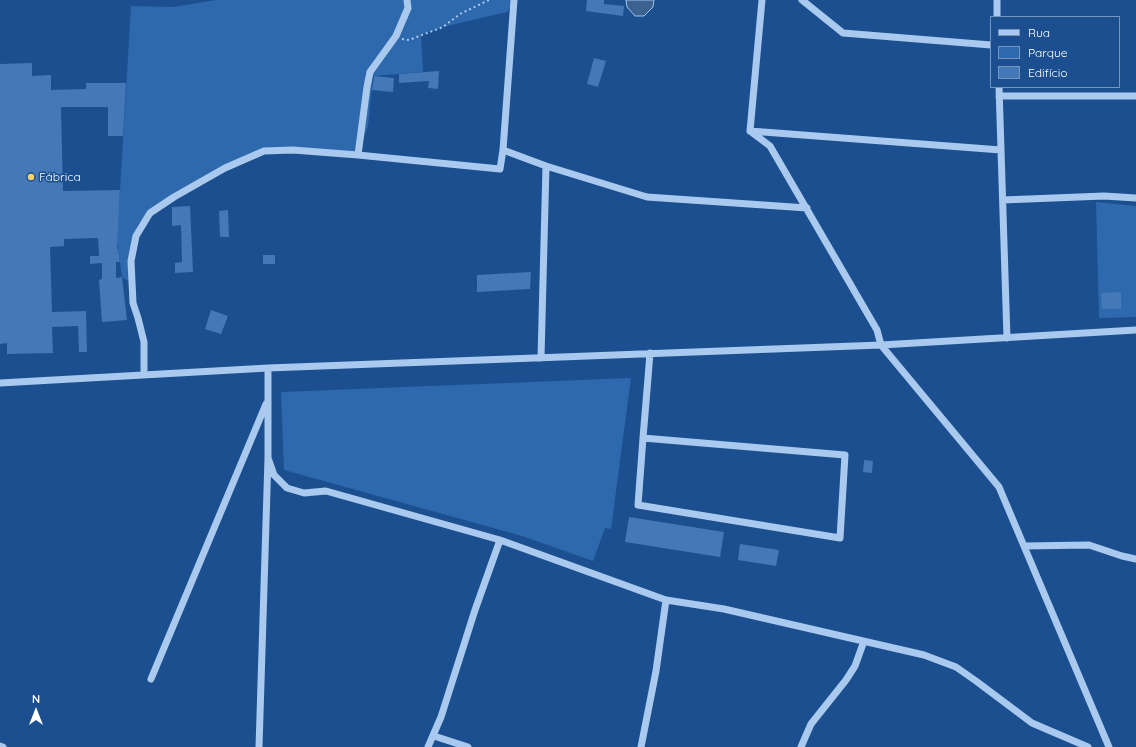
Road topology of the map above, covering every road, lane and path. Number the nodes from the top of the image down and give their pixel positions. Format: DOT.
graph roads {
  1 [pos="407,0"];
  2 [pos="489,0"];
  3 [pos="514,0"];
  4 [pos="762,0"];
  5 [pos="802,0"];
  6 [pos="996,0"];
  7 [pos="997,16"];
  8 [pos="396,36"];
  9 [pos="990,45"];
  10 [pos="999,88"];
  11 [pos="999,96"];
  12 [pos="1136,96"];
  13 [pos="750,131"];
  14 [pos="504,150"];
  15 [pos="1001,150"];
  16 [pos="358,155"];
  17 [pos="546,166"];
  18 [pos="1136,198"];
  19 [pos="1003,200"];
  20 [pos="807,208"];
  21 [pos="1136,330"];
  22 [pos="1007,338"];
  23 [pos="881,345"];
  24 [pos="650,353"];
  25 [pos="540,358"];
  26 [pos="268,368"];
  27 [pos="144,374"];
  28 [pos="0,383"];
  29 [pos="267,400"];
  30 [pos="643,438"];
  31 [pos="268,458"];
  32 [pos="500,540"];
  33 [pos="1024,546"];
  34 [pos="1136,559"];
  35 [pos="666,600"];
  36 [pos="864,641"];
  37 [pos="151,679"];
  38 [pos="434,736"];
  39 [pos="0,746"];
  40 [pos="1105,746"];
  41 [pos="3,747"];
  42 [pos="259,747"];
  43 [pos="428,747"];
  44 [pos="468,747"];
  45 [pos="641,747"];
  46 [pos="801,747"];
  47 [pos="1088,747"];
  1 -- 8 [label="street"];
  2 -- 8 [label="path"];
  3 -- 14 [label="street"];
  4 -- 13 [label="street"];
  5 -- 9 [label="street"];
  6 -- 7 [label="street"];
  8 -- 16 [label="street"];
  10 -- 11 [label="street"];
  11 -- 12 [label="street"];
  11 -- 15 [label="street"];
  13 -- 15 [label="street"];
  13 -- 20 [label="street"];
  14 -- 16 [label="street"];
  14 -- 17 [label="street"];
  15 -- 19 [label="street"];
  16 -- 27 [label="street"];
  17 -- 20 [label="street"];
  17 -- 25 [label="street"];
  18 -- 19 [label="street"];
  19 -- 22 [label="street"];
  20 -- 23 [label="street"];
  21 -- 22 [label="street"];
  22 -- 23 [label="street"];
  23 -- 24 [label="street"];
  23 -- 33 [label="street"];
  24 -- 25 [label="street"];
  24 -- 30 [label="street"];
  25 -- 26 [label="street"];
  26 -- 27 [label="street"];
  26 -- 29 [label="street"];
  27 -- 28 [label="street"];
  29 -- 31 [label="street"];
  29 -- 37 [label="street"];
  30 -- 30 [label="street"];
  31 -- 32 [label="street"];
  31 -- 42 [label="street"];
  32 -- 35 [label="street"];
  32 -- 38 [label="street"];
  33 -- 34 [label="street"];
  33 -- 40 [label="street"];
  35 -- 36 [label="street"];
  35 -- 45 [label="street"];
  36 -- 46 [label="street"];
  36 -- 47 [label="street"];
  38 -- 43 [label="street"];
  38 -- 44 [label="street"];
  39 -- 41 [label="street"];
}
